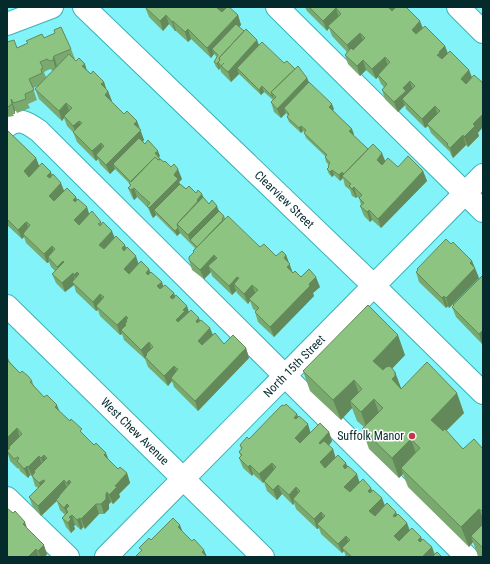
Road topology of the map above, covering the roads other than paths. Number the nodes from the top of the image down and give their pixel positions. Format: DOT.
graph roads {
  1 [pos="52,7"];
  2 [pos="84,7"];
  3 [pos="277,7"];
  4 [pos="458,7"];
  5 [pos="7,24"];
  6 [pos="483,32"];
  7 [pos="7,126"];
  8 [pos="483,175"];
  9 [pos="465,193"];
  10 [pos="483,211"];
  11 [pos="374,286"];
  12 [pos="7,306"];
  13 [pos="285,376"];
  14 [pos="483,393"];
  15 [pos="183,479"];
  16 [pos="7,498"];
  17 [pos="68,557"];
  18 [pos="106,557"];
  19 [pos="263,557"];
  20 [pos="467,557"];
  1 -- 5 [label="street"];
  2 -- 11 [label="street, Clearview Street"];
  3 -- 9 [label="street"];
  4 -- 6 [label="street"];
  7 -- 13 [label="street"];
  8 -- 9 [label="street, North 15th Street"];
  9 -- 10 [label="street"];
  9 -- 11 [label="street, North 15th Street"];
  11 -- 13 [label="street, North 15th Street"];
  11 -- 14 [label="street, Clearview Street"];
  12 -- 15 [label="street, West Chew Avenue"];
  13 -- 15 [label="street, North 15th Street"];
  13 -- 20 [label="street"];
  15 -- 18 [label="street, North 15th Street"];
  15 -- 19 [label="street, West Chew Avenue"];
  16 -- 17 [label="street"];
}
